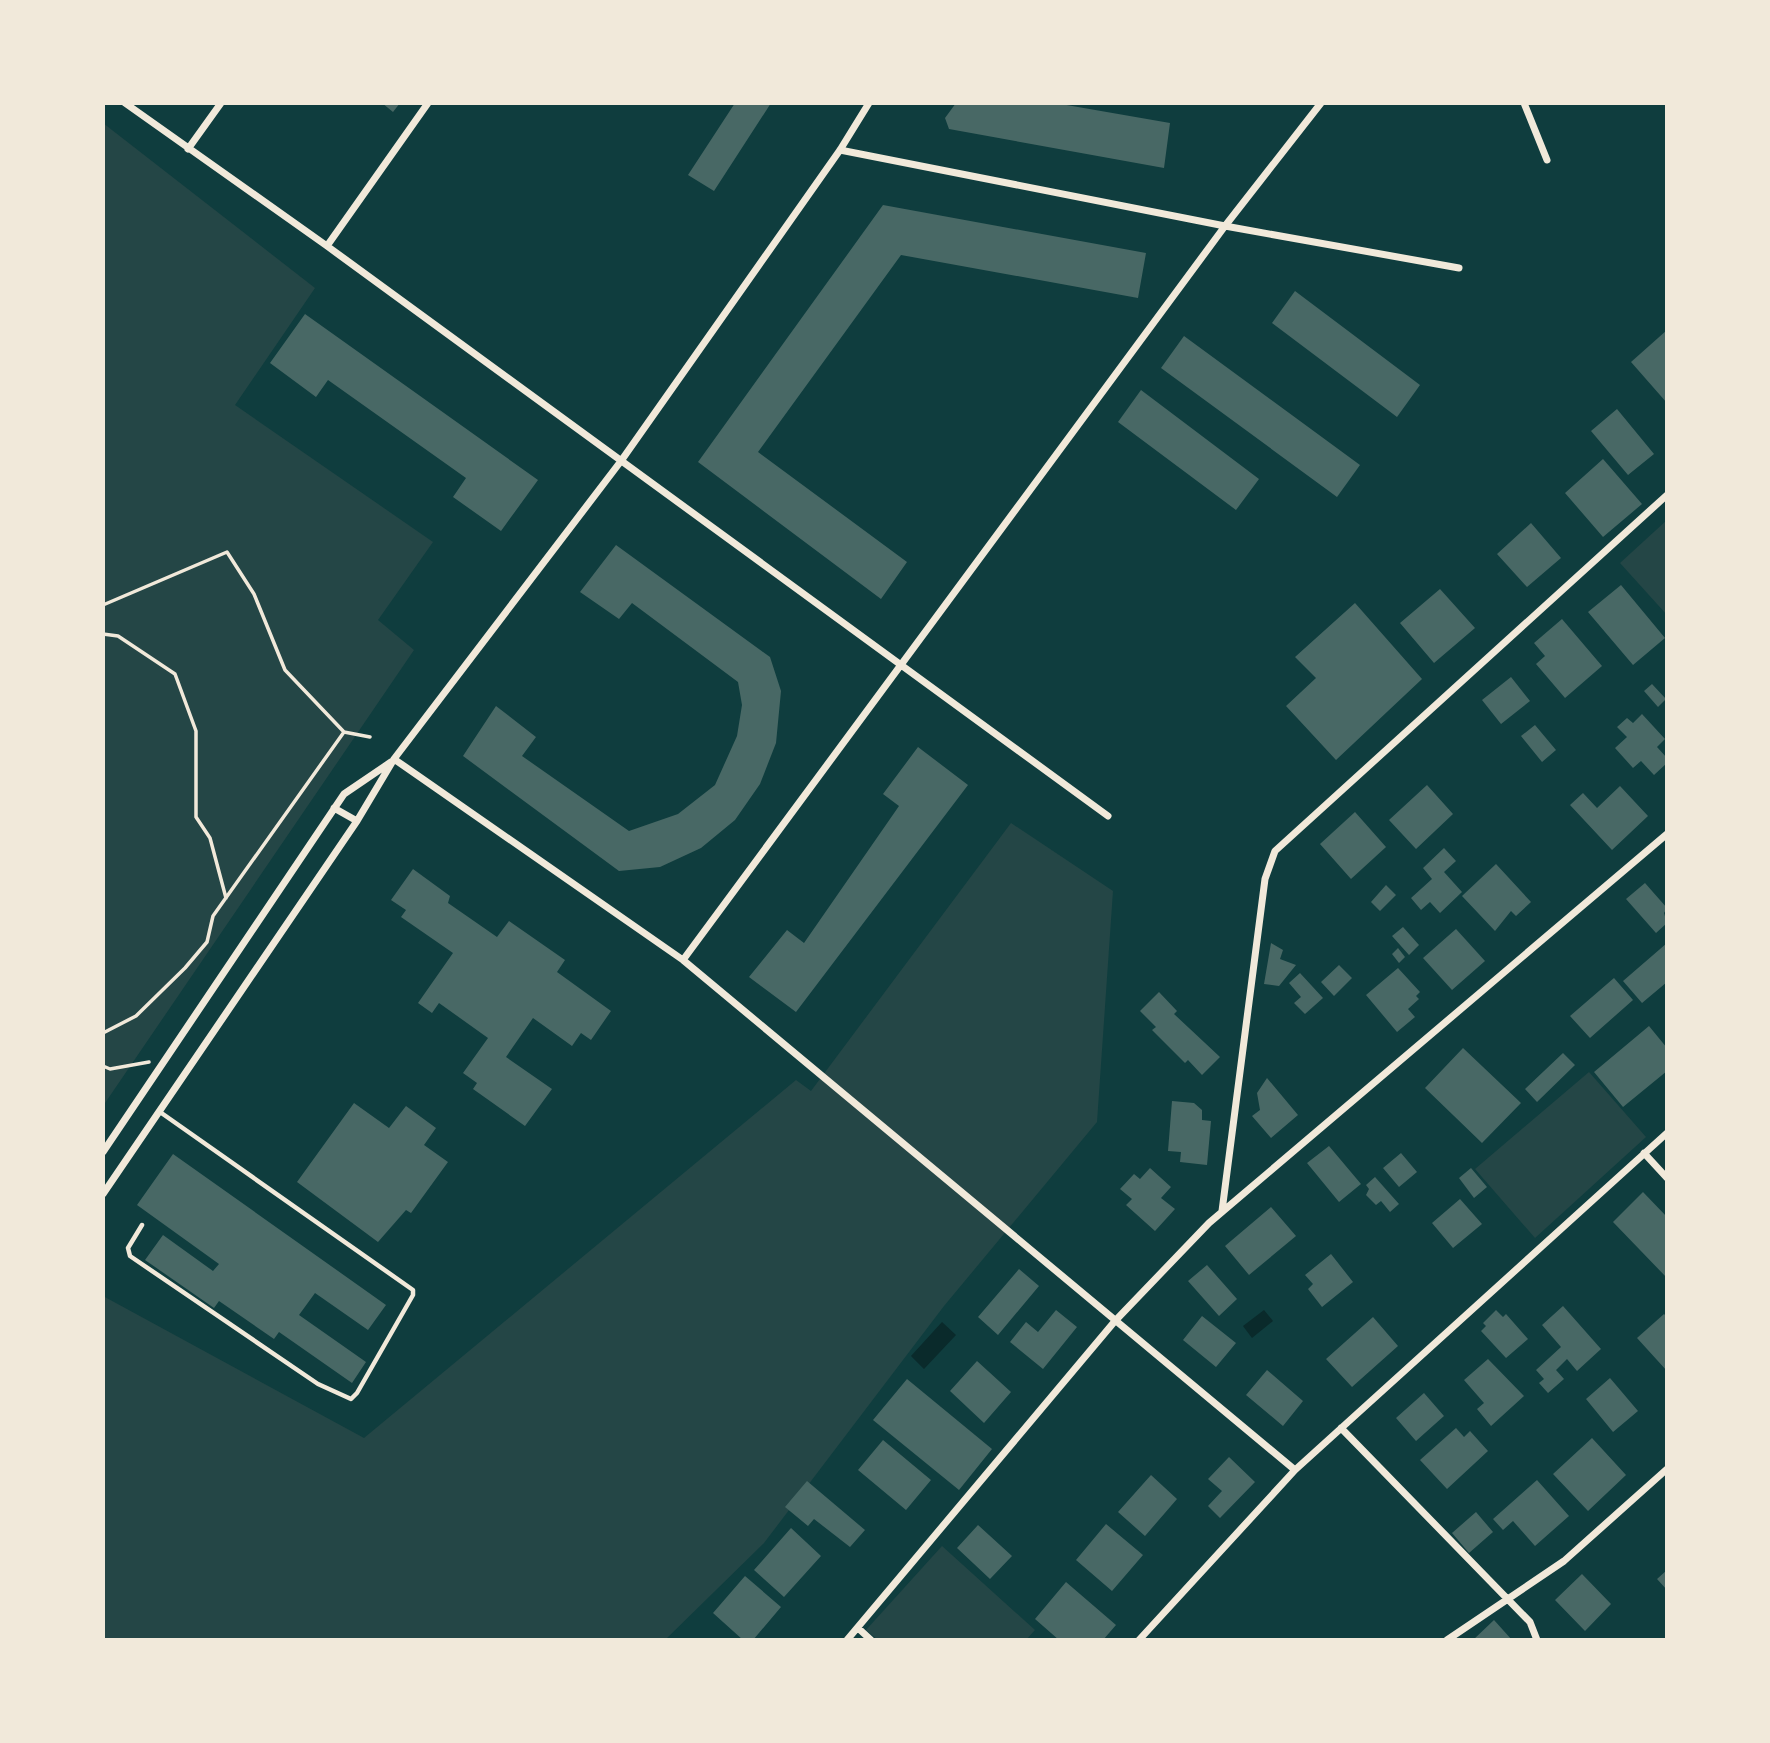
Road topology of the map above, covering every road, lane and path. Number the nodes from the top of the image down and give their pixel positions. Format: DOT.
graph roads {
  1 [pos="125,103"];
  2 [pos="221,103"];
  3 [pos="428,103"];
  4 [pos="869,103"];
  5 [pos="1321,103"];
  6 [pos="1524,103"];
  7 [pos="188,149"];
  8 [pos="840,150"];
  9 [pos="1547,160"];
  10 [pos="1225,226"];
  11 [pos="327,246"];
  12 [pos="1459,268"];
  13 [pos="621,461"];
  14 [pos="1667,495"];
  15 [pos="103,605"];
  16 [pos="103,634"];
  17 [pos="900,663"];
  18 [pos="344,732"];
  19 [pos="370,737"];
  20 [pos="394,759"];
  21 [pos="334,808"];
  22 [pos="1108,816"];
  23 [pos="357,821"];
  24 [pos="1667,834"];
  25 [pos="226,898"];
  26 [pos="683,960"];
  27 [pos="103,1033"];
  28 [pos="166,1059"];
  29 [pos="103,1066"];
  30 [pos="160,1112"];
  31 [pos="1667,1133"];
  32 [pos="103,1153"];
  33 [pos="1644,1153"];
  34 [pos="1667,1178"];
  35 [pos="103,1194"];
  36 [pos="1222,1211"];
  37 [pos="142,1224"];
  38 [pos="1115,1321"];
  39 [pos="1341,1428"];
  40 [pos="1667,1469"];
  41 [pos="1294,1470"];
  42 [pos="1507,1599"];
  43 [pos="858,1628"];
  44 [pos="847,1640"];
  45 [pos="871,1640"];
  46 [pos="1139,1640"];
  47 [pos="1447,1640"];
  48 [pos="1537,1640"];
  1 -- 7 [label="street"];
  2 -- 7 [label="street"];
  3 -- 11 [label="street"];
  4 -- 8 [label="street"];
  5 -- 10 [label="street"];
  6 -- 9 [label="street"];
  7 -- 11 [label="street"];
  8 -- 10 [label="street"];
  8 -- 13 [label="street"];
  10 -- 12 [label="street"];
  10 -- 17 [label="street"];
  11 -- 13 [label="street"];
  13 -- 17 [label="street"];
  13 -- 20 [label="street"];
  14 -- 36 [label="street"];
  15 -- 18 [label="path"];
  16 -- 25 [label="path"];
  17 -- 22 [label="street"];
  17 -- 26 [label="street"];
  18 -- 19 [label="path"];
  18 -- 25 [label="path"];
  20 -- 21 [label="street"];
  20 -- 23 [label="street"];
  20 -- 26 [label="street"];
  21 -- 23 [label="street"];
  21 -- 28 [label="street"];
  23 -- 30 [label="street"];
  24 -- 36 [label="street"];
  25 -- 27 [label="path"];
  26 -- 38 [label="street"];
  28 -- 29 [label="path"];
  28 -- 32 [label="street"];
  30 -- 35 [label="street"];
  30 -- 37 [label="lane"];
  31 -- 33 [label="street"];
  33 -- 34 [label="street"];
  33 -- 39 [label="street"];
  36 -- 38 [label="street"];
  38 -- 41 [label="street"];
  38 -- 43 [label="street"];
  39 -- 41 [label="street"];
  39 -- 42 [label="street"];
  40 -- 42 [label="street"];
  41 -- 46 [label="street"];
  42 -- 47 [label="street"];
  42 -- 48 [label="street"];
  43 -- 44 [label="street"];
  43 -- 45 [label="street"];
}
